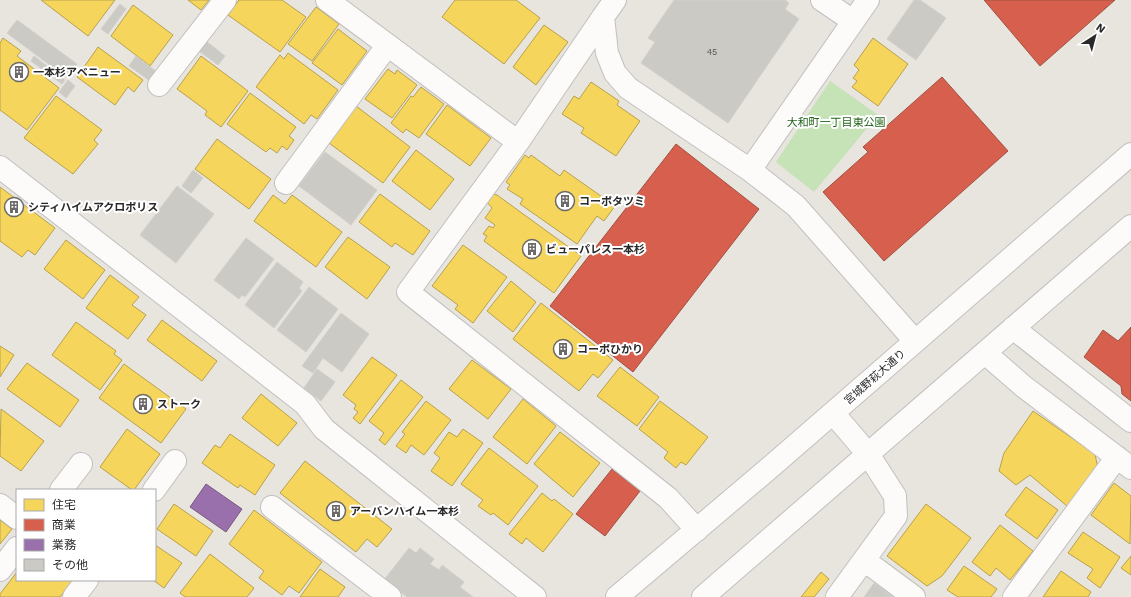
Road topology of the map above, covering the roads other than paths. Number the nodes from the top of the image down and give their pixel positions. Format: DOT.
graph roads {
  1 [pos="225,0"];
  2 [pos="327,0"];
  3 [pos="822,0"];
  4 [pos="868,0"];
  5 [pos="609,8"];
  6 [pos="853,21"];
  7 [pos="387,46"];
  8 [pos="159,85"];
  9 [pos="518,142"];
  10 [pos="1131,154"];
  11 [pos="0,167"];
  12 [pos="750,170"];
  13 [pos="286,183"];
  14 [pos="1131,226"];
  15 [pos="1013,328"];
  16 [pos="915,341"];
  17 [pos="985,353"];
  18 [pos="833,413"];
  19 [pos="1131,421"];
  20 [pos="868,454"];
  21 [pos="175,462"];
  22 [pos="1124,462"];
  23 [pos="80,464"];
  24 [pos="62,489"];
  25 [pos="155,489"];
  26 [pos="0,505"];
  27 [pos="272,507"];
  28 [pos="16,517"];
  29 [pos="697,530"];
  30 [pos="16,549"];
  31 [pos="864,560"];
  32 [pos="0,570"];
  33 [pos="86,581"];
  34 [pos="74,597"];
  35 [pos="390,597"];
  36 [pos="535,597"];
  37 [pos="617,597"];
  38 [pos="703,597"];
  39 [pos="837,597"];
  40 [pos="914,597"];
  41 [pos="1014,597"];
  1 -- 8 [label="street"];
  2 -- 7 [label="street"];
  3 -- 6 [label="street"];
  4 -- 6 [label="street"];
  5 -- 9 [label="street"];
  5 -- 12 [label="street"];
  6 -- 12 [label="street"];
  7 -- 9 [label="street"];
  7 -- 13 [label="street"];
  9 -- 29 [label="street"];
  10 -- 16 [label="street, 宮城野萩大通り"];
  11 -- 36 [label="street"];
  12 -- 16 [label="street"];
  14 -- 15 [label="street"];
  15 -- 17 [label="street"];
  15 -- 19 [label="street"];
  16 -- 18 [label="street, 宮城野萩大通り"];
  17 -- 20 [label="street"];
  17 -- 22 [label="street"];
  18 -- 20 [label="street"];
  18 -- 29 [label="street, 宮城野萩大通り"];
  20 -- 31 [label="street"];
  20 -- 38 [label="street"];
  21 -- 25 [label="street"];
  22 -- 41 [label="street"];
  23 -- 24 [label="street"];
  26 -- 28 [label="street"];
  27 -- 35 [label="street"];
  29 -- 37 [label="street, 宮城野萩大通り"];
  30 -- 32 [label="street"];
  31 -- 39 [label="street"];
  31 -- 40 [label="street"];
  33 -- 34 [label="street"];
}
